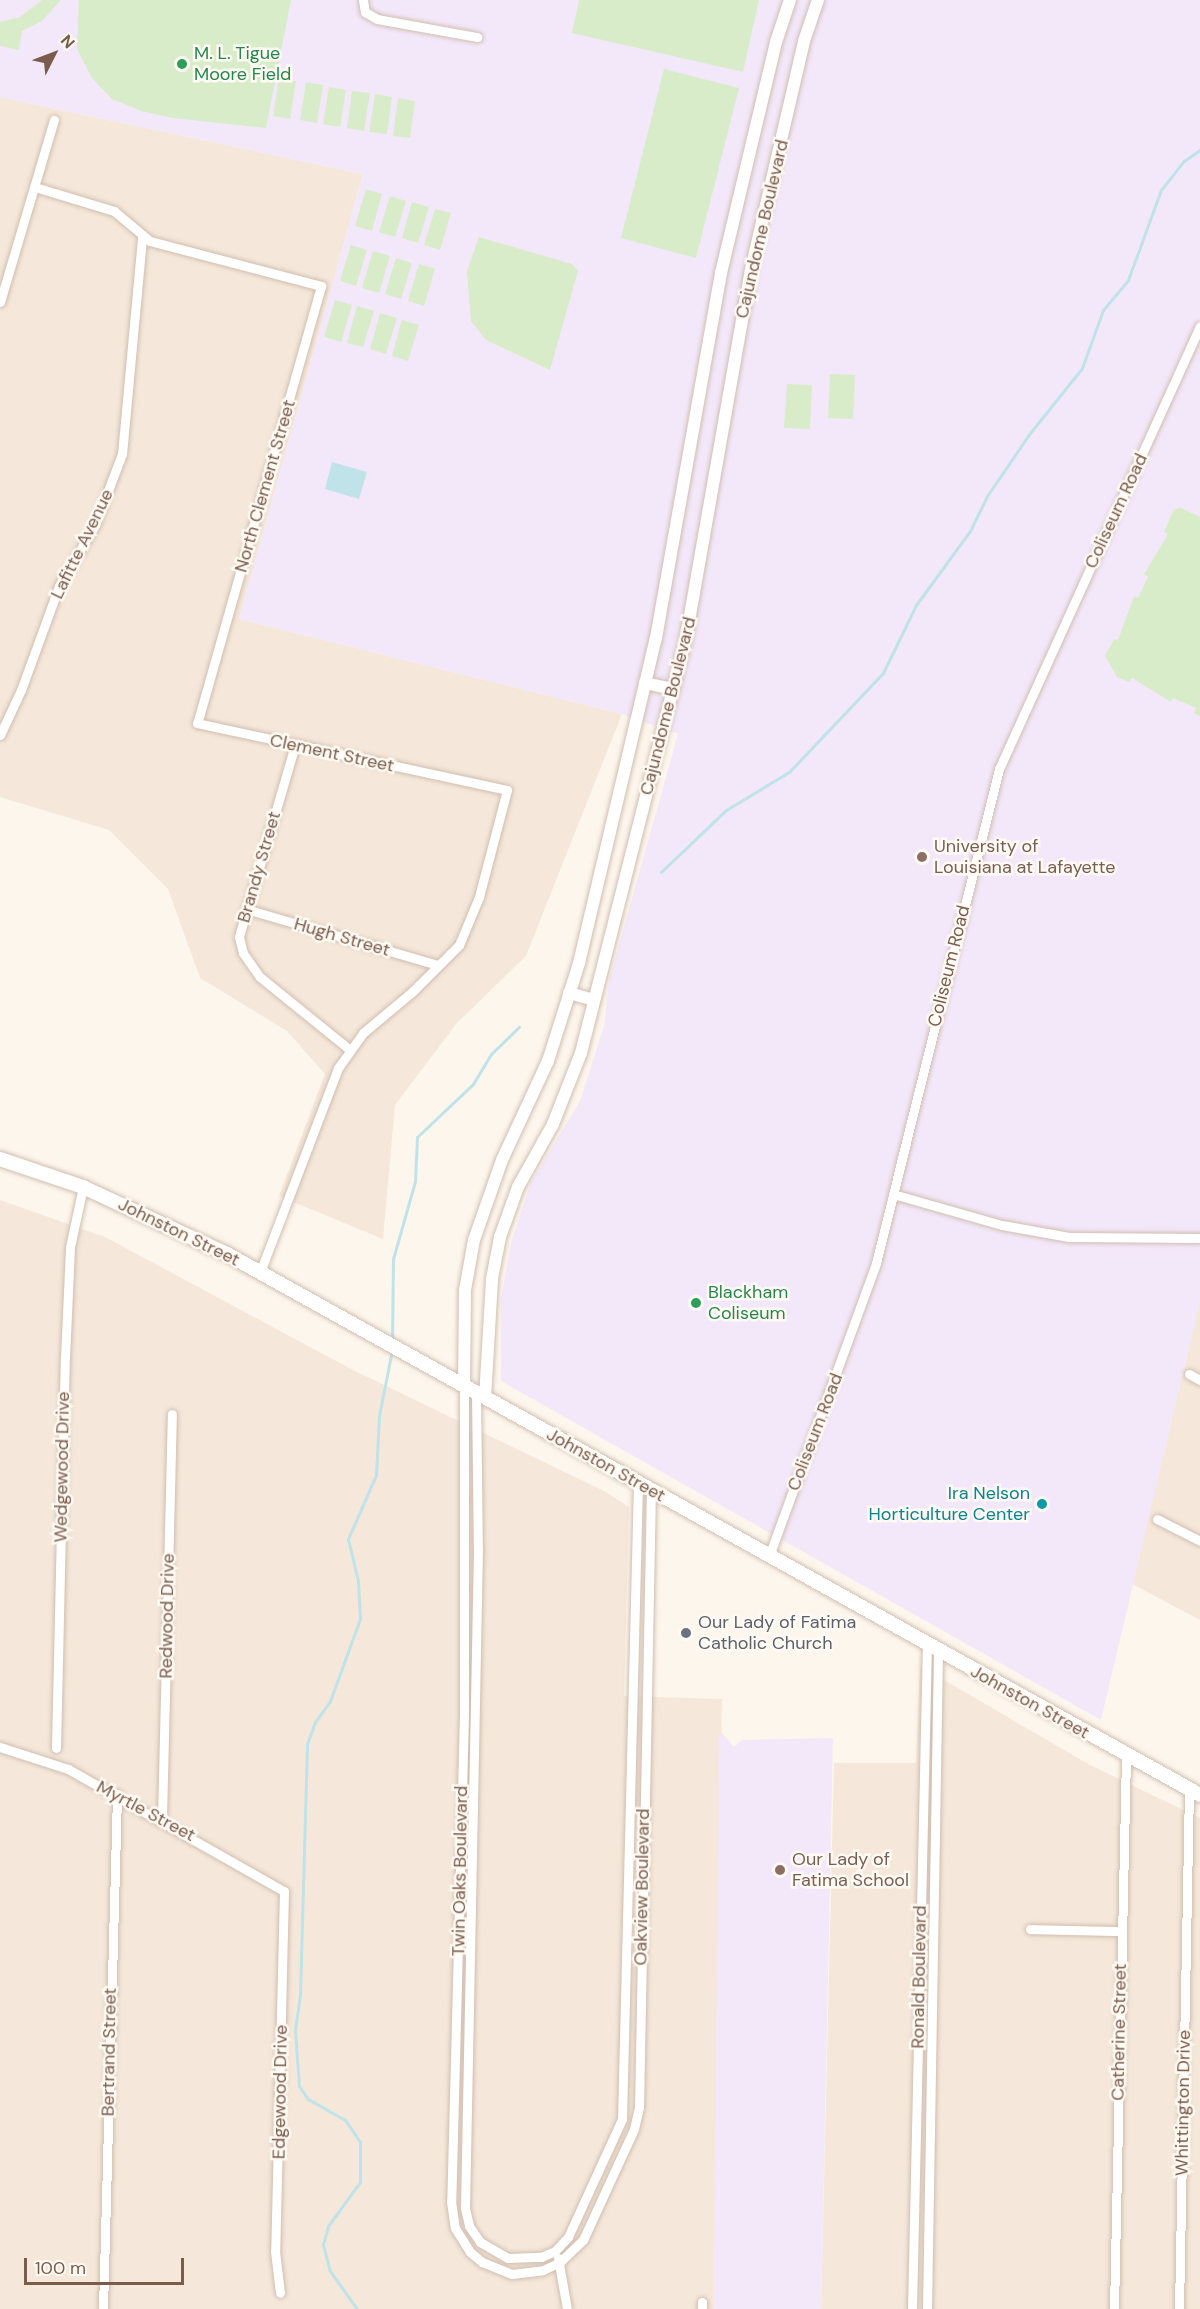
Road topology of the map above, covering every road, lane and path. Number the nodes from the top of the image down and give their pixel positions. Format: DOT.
graph roads {
  1 [pos="363,0"];
  2 [pos="790,0"];
  3 [pos="818,0"];
  4 [pos="477,37"];
  5 [pos="54,120"];
  6 [pos="35,187"];
  7 [pos="142,237"];
  8 [pos="0,302"];
  9 [pos="1200,326"];
  10 [pos="645,683"];
  11 [pos="208,685"];
  12 [pos="673,689"];
  13 [pos="0,735"];
  14 [pos="295,745"];
  15 [pos="246,909"];
  16 [pos="438,965"];
  17 [pos="569,993"];
  18 [pos="594,1000"];
  19 [pos="350,1050"];
  20 [pos="0,1159"];
  21 [pos="83,1187"];
  22 [pos="893,1194"];
  23 [pos="1200,1238"];
  24 [pos="260,1272"];
  25 [pos="1189,1374"];
  26 [pos="1200,1380"];
  27 [pos="475,1393"];
  28 [pos="172,1413"];
  29 [pos="638,1483"];
  30 [pos="651,1490"];
  31 [pos="1157,1519"];
  32 [pos="1200,1541"];
  33 [pos="769,1556"];
  34 [pos="932,1648"];
  35 [pos="0,1746"];
  36 [pos="57,1748"];
  37 [pos="1126,1756"];
  38 [pos="1194,1792"];
  39 [pos="117,1794"];
  40 [pos="922,1816"];
  41 [pos="936,1816"];
  42 [pos="162,1818"];
  43 [pos="285,1891"];
  44 [pos="1030,1929"];
  45 [pos="1121,1931"];
  46 [pos="918,1985"];
  47 [pos="933,1985"];
  48 [pos="915,2155"];
  49 [pos="930,2155"];
  50 [pos="555,2251"];
  51 [pos="560,2262"];
  52 [pos="279,2293"];
  53 [pos="103,2309"];
  54 [pos="567,2309"];
  55 [pos="912,2309"];
  56 [pos="927,2309"];
  57 [pos="1114,2309"];
  58 [pos="1179,2309"];
  1 -- 4 [label="street"];
  2 -- 10 [label="street, Cajundome Boulevard"];
  3 -- 12 [label="street, Cajundome Boulevard"];
  5 -- 6 [label="street"];
  6 -- 7 [label="street"];
  6 -- 8 [label="street"];
  7 -- 11 [label="street, North Clement Street"];
  7 -- 13 [label="street, Lafitte Avenue"];
  9 -- 22 [label="street, Coliseum Road"];
  10 -- 12 [label="street"];
  10 -- 17 [label="street, Cajundome Boulevard"];
  11 -- 14 [label="street, Clement Street"];
  12 -- 18 [label="street, Cajundome Boulevard"];
  14 -- 15 [label="street, Brandy Street"];
  14 -- 16 [label="street, Clement Street"];
  15 -- 16 [label="street, Hugh Street"];
  15 -- 19 [label="street, Brandy Street"];
  16 -- 19 [label="street"];
  17 -- 18 [label="street"];
  17 -- 27 [label="street, Cajundome Boulevard"];
  18 -- 27 [label="street, Cajundome Boulevard"];
  19 -- 24 [label="street"];
  20 -- 21 [label="main road, Johnston Street"];
  21 -- 24 [label="main road, Johnston Street"];
  21 -- 36 [label="street, Wedgewood Drive"];
  22 -- 23 [label="street"];
  22 -- 33 [label="street, Coliseum Road"];
  24 -- 27 [label="main road, Johnston Street"];
  25 -- 26 [label="street"];
  27 -- 29 [label="main road, Johnston Street"];
  27 -- 50 [label="street, Twin Oaks Boulevard"];
  27 -- 51 [label="street, Twin Oaks Boulevard"];
  28 -- 42 [label="street, Redwood Drive"];
  29 -- 30 [label="main road, Johnston Street"];
  29 -- 50 [label="street, Oakview Boulevard"];
  30 -- 33 [label="main road, Johnston Street"];
  30 -- 51 [label="street, Oakview Boulevard"];
  31 -- 32 [label="street"];
  33 -- 34 [label="main road, Johnston Street"];
  34 -- 37 [label="main road, Johnston Street"];
  34 -- 40 [label="street, Ronald Boulevard"];
  34 -- 41 [label="street, Ronald Boulevard"];
  35 -- 39 [label="street, Myrtle Street"];
  37 -- 38 [label="main road, Johnston Street"];
  37 -- 45 [label="street, Catherine Street"];
  38 -- 58 [label="street, Whittington Drive"];
  39 -- 42 [label="street, Myrtle Street"];
  39 -- 53 [label="street, Bertrand Street"];
  40 -- 41 [label="street"];
  40 -- 46 [label="street, Ronald Boulevard"];
  41 -- 47 [label="street, Ronald Boulevard"];
  42 -- 43 [label="street, Myrtle Street"];
  43 -- 52 [label="street, Edgewood Drive"];
  44 -- 45 [label="street"];
  45 -- 57 [label="street, Catherine Street"];
  46 -- 47 [label="street"];
  46 -- 48 [label="street, Ronald Boulevard"];
  47 -- 49 [label="street, Ronald Boulevard"];
  48 -- 49 [label="street"];
  48 -- 55 [label="street, Ronald Boulevard"];
  49 -- 56 [label="street, Ronald Boulevard"];
  50 -- 51 [label="street"];
  51 -- 54 [label="street"];
}
